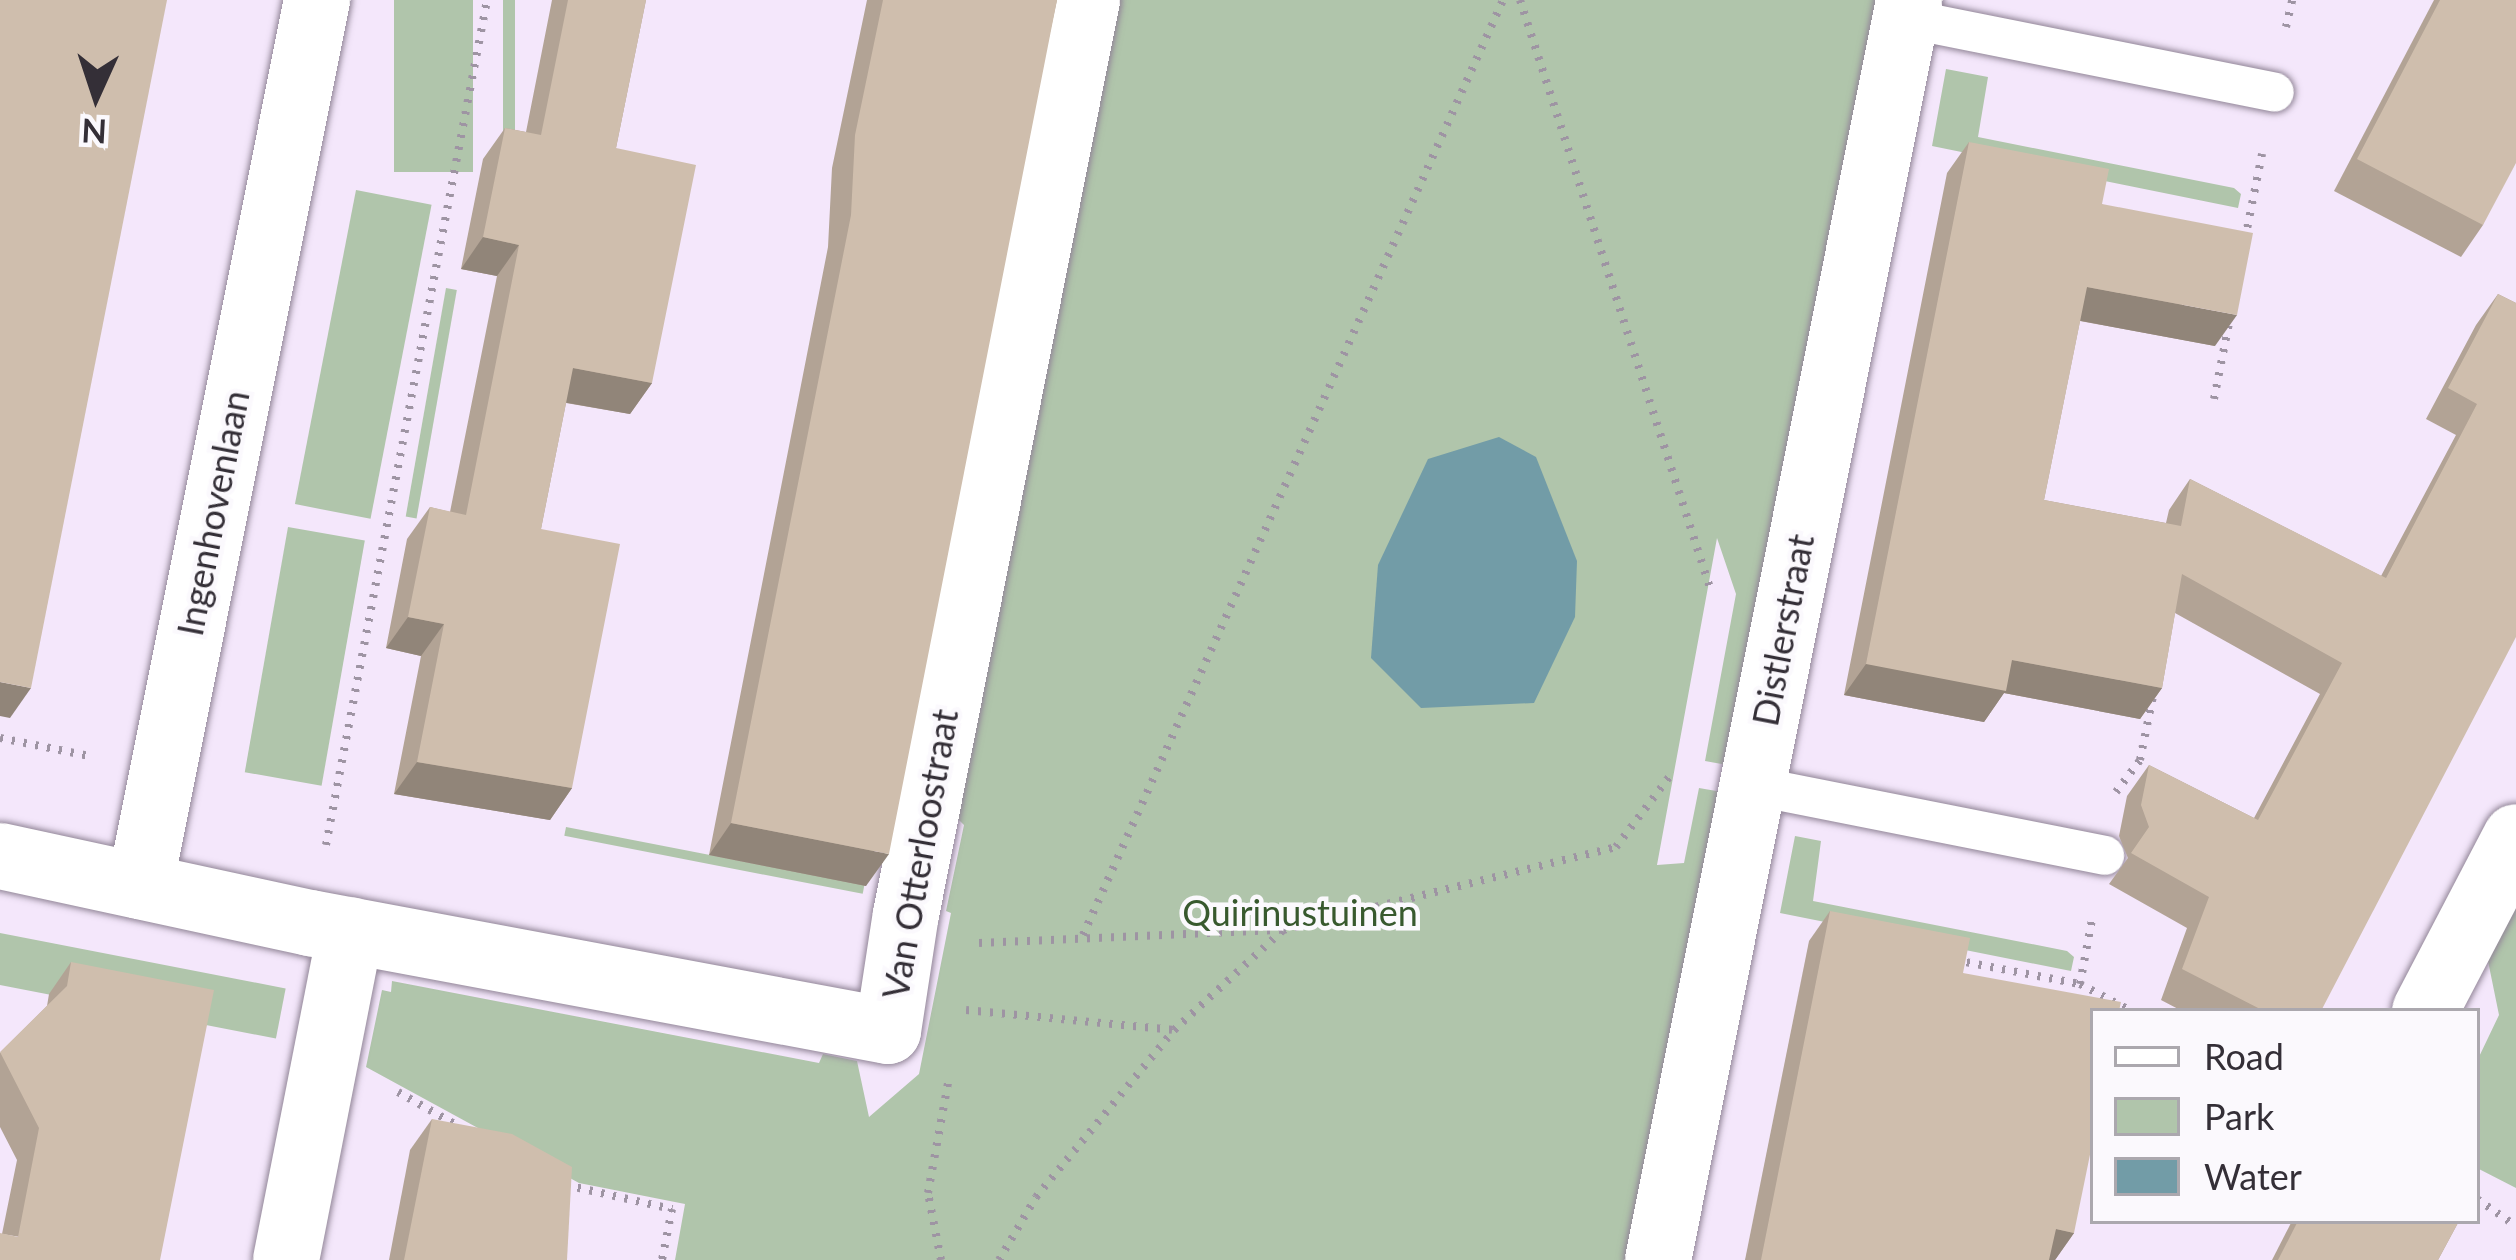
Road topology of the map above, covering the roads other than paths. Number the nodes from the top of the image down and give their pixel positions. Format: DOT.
graph roads {
  1 [pos="317,0"];
  2 [pos="1087,0"];
  3 [pos="1907,9"];
  4 [pos="2274,92"];
  5 [pos="1751,785"];
  6 [pos="2516,837"];
  7 [pos="2104,855"];
  8 [pos="0,856"];
  9 [pos="140,886"];
  10 [pos="331,926"];
  11 [pos="2427,1008"];
  12 [pos="286,1260"];
  13 [pos="1658,1260"];
  1 -- 9 [label="street, Ingenhovenlaan"];
  2 -- 10 [label="street, Van Otterloostraat"];
  3 -- 4 [label="lane"];
  3 -- 5 [label="street, Distlerstraat"];
  5 -- 7 [label="lane"];
  5 -- 13 [label="street, Distlerstraat"];
  6 -- 11 [label="street"];
  8 -- 9 [label="street"];
  9 -- 10 [label="street, Van Otterloostraat"];
  10 -- 12 [label="street"];
}
